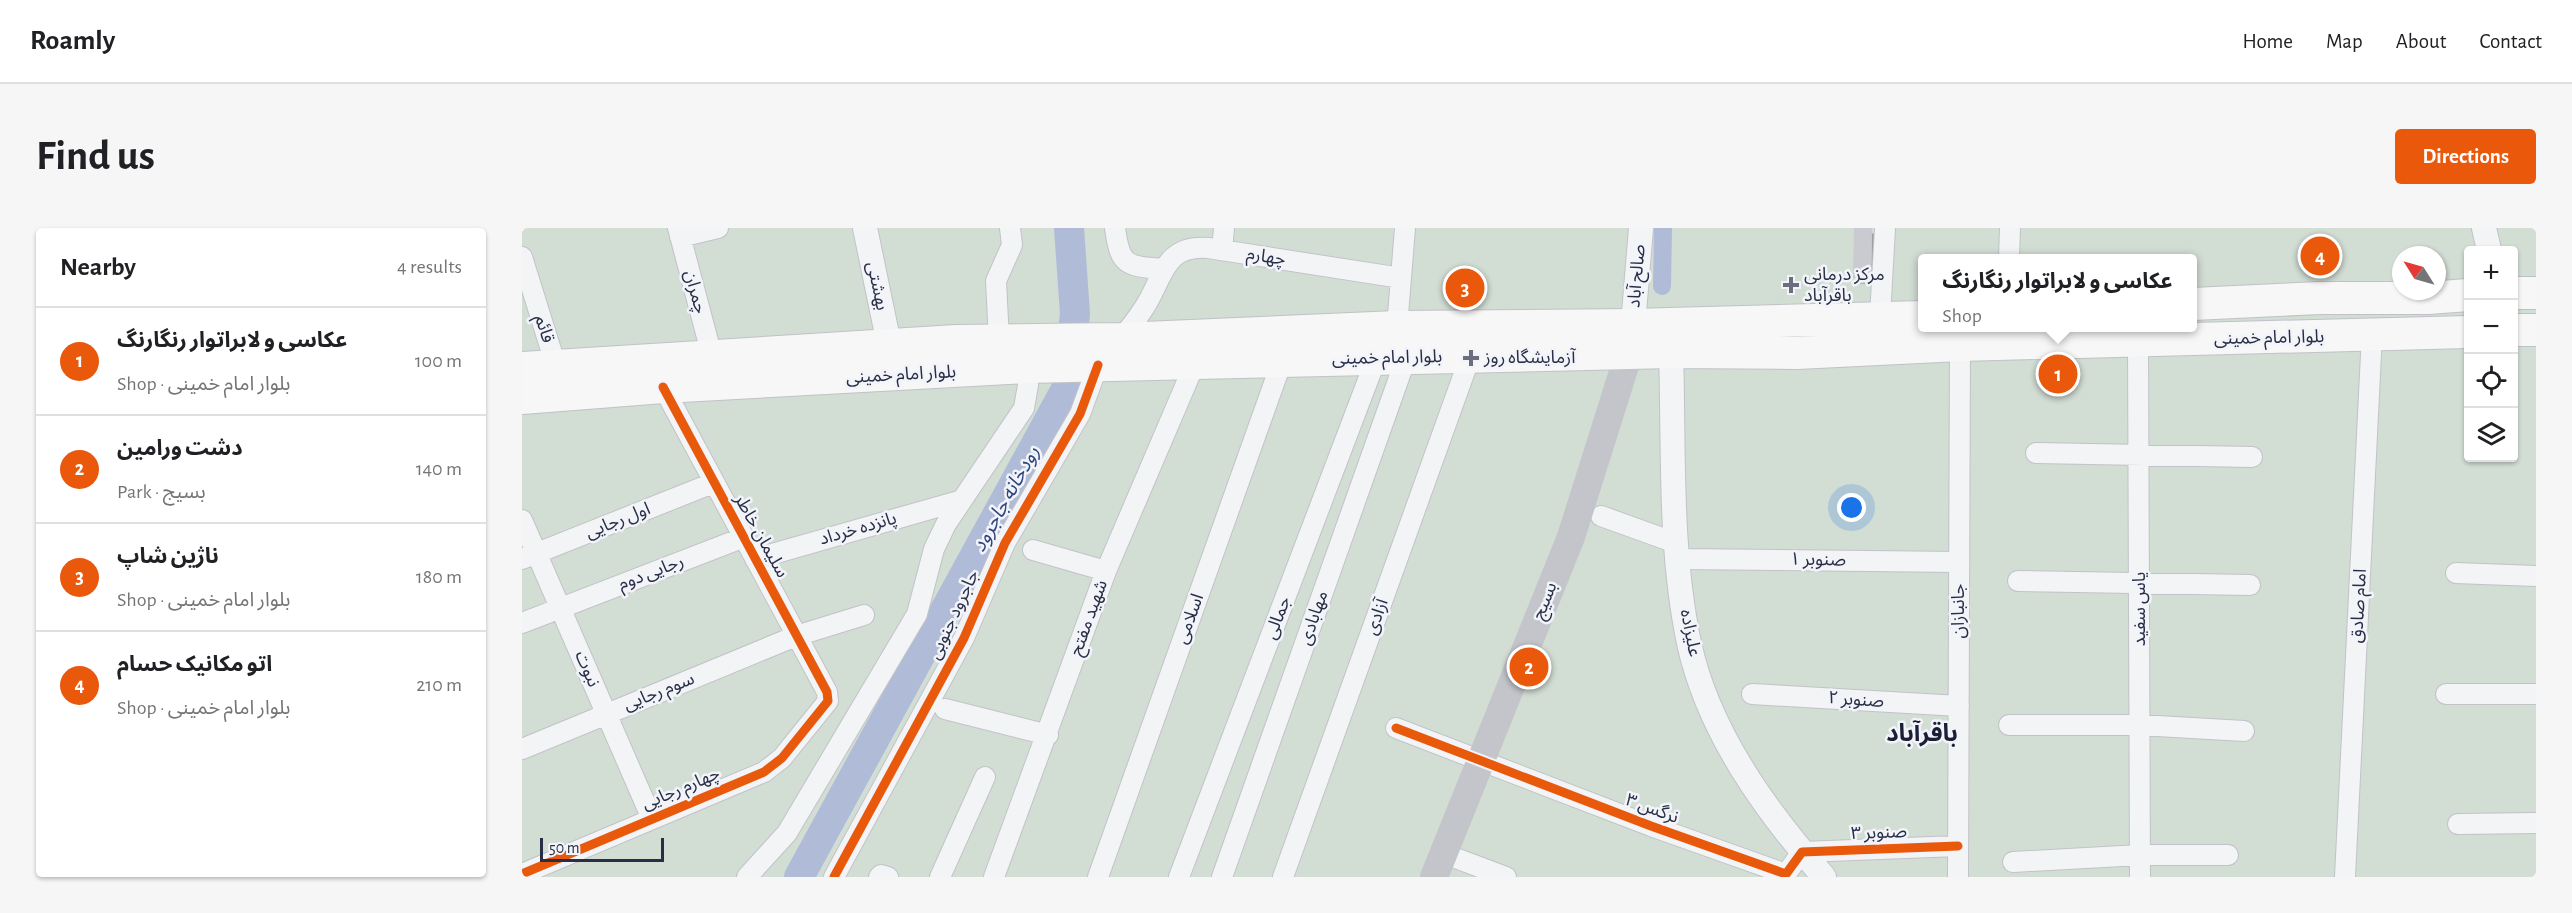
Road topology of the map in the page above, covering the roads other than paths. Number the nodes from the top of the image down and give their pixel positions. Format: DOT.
graph roads {
  1 [pos="718,228"];
  2 [pos="865,228"];
  3 [pos="1010,228"];
  4 [pos="1115,228"];
  5 [pos="1224,228"];
  6 [pos="1405,228"];
  7 [pos="1641,228"];
  8 [pos="1885,228"];
  9 [pos="2010,228"];
  10 [pos="2484,228"];
  11 [pos="679,233"];
  12 [pos="2489,246"];
  13 [pos="1222,250"];
  14 [pos="2009,254"];
  15 [pos="522,257"];
  16 [pos="1162,269"];
  17 [pos="1401,278"];
  18 [pos="1153,292"];
  19 [pos="2518,293"];
  20 [pos="2536,293"];
  21 [pos="2464,296"];
  22 [pos="2320,298"];
  23 [pos="2197,304"];
  24 [pos="1880,317"];
  25 [pos="1918,317"];
  26 [pos="1397,327"];
  27 [pos="2518,330"];
  28 [pos="2536,330"];
  29 [pos="2464,332"];
  30 [pos="2372,334"];
  31 [pos="2322,337"];
  32 [pos="1631,339"];
  33 [pos="2138,341"];
  34 [pos="889,344"];
  35 [pos="1960,345"];
  36 [pos="1018,350"];
  37 [pos="1671,352"];
  38 [pos="712,356"];
  39 [pos="1111,356"];
  40 [pos="1470,357"];
  41 [pos="1391,358"];
  42 [pos="1282,361"];
  43 [pos="1195,363"];
  44 [pos="556,366"];
  45 [pos="522,368"];
  46 [pos="663,387"];
  47 [pos="522,398"];
  48 [pos="2036,453"];
  49 [pos="2139,453"];
  50 [pos="2252,457"];
  51 [pos="713,483"];
  52 [pos="962,500"];
  53 [pos="1601,516"];
  54 [pos="522,520"];
  55 [pos="742,538"];
  56 [pos="1033,550"];
  57 [pos="1677,551"];
  58 [pos="529,556"];
  59 [pos="755,559"];
  60 [pos="1959,562"];
  61 [pos="1106,571"];
  62 [pos="2456,573"];
  63 [pos="2536,576"];
  64 [pos="2018,581"];
  65 [pos="2139,583"];
  66 [pos="2250,585"];
  67 [pos="561,608"];
  68 [pos="864,615"];
  69 [pos="522,623"];
  70 [pos="796,636"];
  71 [pos="1752,694"];
  72 [pos="2446,694"];
  73 [pos="2536,694"];
  74 [pos="828,701"];
  75 [pos="1959,706"];
  76 [pos="945,709"];
  77 [pos="606,714"];
  78 [pos="2009,725"];
  79 [pos="2140,725"];
  80 [pos="1396,728"];
  81 [pos="2244,730"];
  82 [pos="1048,735"];
  83 [pos="522,749"];
  84 [pos="1482,761"];
  85 [pos="985,777"];
  86 [pos="652,819"];
  87 [pos="2536,823"];
  88 [pos="2458,824"];
  89 [pos="1958,846"];
  90 [pos="1802,852"];
  91 [pos="2140,855"];
  92 [pos="2228,855"];
  93 [pos="2013,862"];
  94 [pos="1439,865"];
  95 [pos="522,874"];
  96 [pos="747,877"];
  97 [pos="834,877"];
  98 [pos="879,877"];
  99 [pos="888,877"];
  100 [pos="940,877"];
  101 [pos="994,877"];
  102 [pos="1098,877"];
  103 [pos="1179,877"];
  104 [pos="1222,877"];
  105 [pos="1283,877"];
  106 [pos="1506,877"];
  107 [pos="1824,877"];
  108 [pos="1958,877"];
  109 [pos="2140,877"];
  110 [pos="2345,877"];
  1 -- 11 [label="street"];
  2 -- 34 [label="street, بهشتی"];
  3 -- 36 [label="street"];
  4 -- 16 [label="street"];
  5 -- 13 [label="street"];
  6 -- 17 [label="street"];
  7 -- 32 [label="street, صالح آباد"];
  8 -- 24 [label="street"];
  9 -- 14 [label="street"];
  10 -- 12 [label="street"];
  11 -- 38 [label="street, چمران"];
  13 -- 16 [label="street, چهارم"];
  13 -- 17 [label="street, چهارم"];
  15 -- 44 [label="street, قائم"];
  16 -- 18 [label="street, چهارم"];
  17 -- 26 [label="street"];
  18 -- 39 [label="street, جاجرود جنوبی"];
  19 -- 20 [label="main road"];
  21 -- 22 [label="main road, بلوار امام خمینی"];
  22 -- 23 [label="main road, بلوار امام خمینی"];
  22 -- 31 [label="main road"];
  24 -- 25 [label="main road, بلوار امام خمینی"];
  24 -- 32 [label="main road, بلوار امام خمینی"];
  26 -- 32 [label="main road, بلوار امام خمینی"];
  26 -- 39 [label="main road, بلوار امام خمینی"];
  27 -- 28 [label="main road"];
  29 -- 30 [label="main road, بلوار امام خمینی"];
  30 -- 31 [label="main road, بلوار امام خمینی"];
  30 -- 110 [label="street, امام صادق"];
  31 -- 33 [label="main road, بلوار امام خمینی"];
  32 -- 37 [label="main road, بلوار امام خمینی"];
  32 -- 40 [label="main road, بلوار امام خمینی"];
  32 -- 84 [label="main road, بسیج"];
  33 -- 35 [label="main road, بلوار امام خمینی"];
  33 -- 49 [label="street, یاس سفید"];
  34 -- 36 [label="main road, بلوار امام خمینی"];
  34 -- 38 [label="main road, بلوار امام خمینی"];
  35 -- 37 [label="main road, بلوار امام خمینی"];
  35 -- 60 [label="street, جانبازان"];
  36 -- 39 [label="main road, بلوار امام خمینی"];
  36 -- 46 [label="main road, بلوار امام خمینی"];
  36 -- 52 [label="street"];
  37 -- 57 [label="street, علیزاده"];
  38 -- 44 [label="main road, بلوار امام خمینی"];
  39 -- 43 [label="main road, بلوار امام خمینی"];
  39 -- 97 [label="street, جاجرود جنوبی"];
  40 -- 41 [label="main road, بلوار امام خمینی"];
  40 -- 105 [label="street, آزادی"];
  41 -- 42 [label="main road, بلوار امام خمینی"];
  41 -- 103 [label="street, جمالی"];
  41 -- 104 [label="street, مهابادی"];
  42 -- 43 [label="main road, بلوار امام خمینی"];
  42 -- 102 [label="street, اسلامی"];
  43 -- 61 [label="street, شهید مفتح"];
  44 -- 45 [label="main road, بلوار امام خمینی"];
  46 -- 47 [label="main road, بلوار امام خمینی"];
  46 -- 51 [label="street, سلیمان خاطر"];
  48 -- 49 [label="street"];
  49 -- 50 [label="street"];
  49 -- 65 [label="street, یاس سفید"];
  51 -- 55 [label="street, سلیمان خاطر"];
  51 -- 58 [label="street, اول رجایی"];
  52 -- 59 [label="street, پانزده خرداد"];
  52 -- 96 [label="street"];
  53 -- 57 [label="street, صنوبر ۱"];
  54 -- 58 [label="street, نبوت"];
  55 -- 59 [label="street, سلیمان خاطر"];
  55 -- 67 [label="street, رجایی دوم"];
  56 -- 61 [label="street"];
  57 -- 60 [label="street, صنوبر ۱"];
  57 -- 90 [label="street, علیزاده"];
  58 -- 67 [label="street, نبوت"];
  59 -- 70 [label="street, سلیمان خاطر"];
  60 -- 75 [label="street, جانبازان"];
  61 -- 82 [label="street, شهید مفتح"];
  62 -- 63 [label="street"];
  64 -- 65 [label="street"];
  65 -- 66 [label="street"];
  65 -- 79 [label="street, یاس سفید"];
  67 -- 69 [label="street, رجایی دوم"];
  67 -- 77 [label="street, نبوت"];
  68 -- 70 [label="street, سوم رجایی"];
  70 -- 74 [label="street, سلیمان خاطر"];
  70 -- 77 [label="street, سوم رجایی"];
  71 -- 75 [label="street, صنوبر ۲"];
  72 -- 73 [label="street"];
  74 -- 86 [label="street, چهارم رجایی"];
  75 -- 89 [label="street, جانبازان"];
  76 -- 82 [label="street"];
  77 -- 83 [label="street, سوم رجایی"];
  77 -- 86 [label="street, نبوت"];
  78 -- 79 [label="street"];
  79 -- 81 [label="street"];
  79 -- 91 [label="street, یاس سفید"];
  80 -- 84 [label="street"];
  82 -- 101 [label="street, شهید مفتح"];
  84 -- 90 [label="street, نرگس ۳"];
  84 -- 94 [label="main road, بسیج"];
  85 -- 100 [label="street"];
  86 -- 95 [label="street, چهارم رجایی"];
  87 -- 88 [label="street"];
  89 -- 90 [label="street, صنوبر ۳"];
  89 -- 108 [label="street, جانبازان"];
  90 -- 107 [label="street, علیزاده"];
  91 -- 92 [label="street"];
  91 -- 93 [label="street"];
  91 -- 109 [label="street, یاس سفید"];
  94 -- 106 [label="street"];
  98 -- 99 [label="street"];
}
